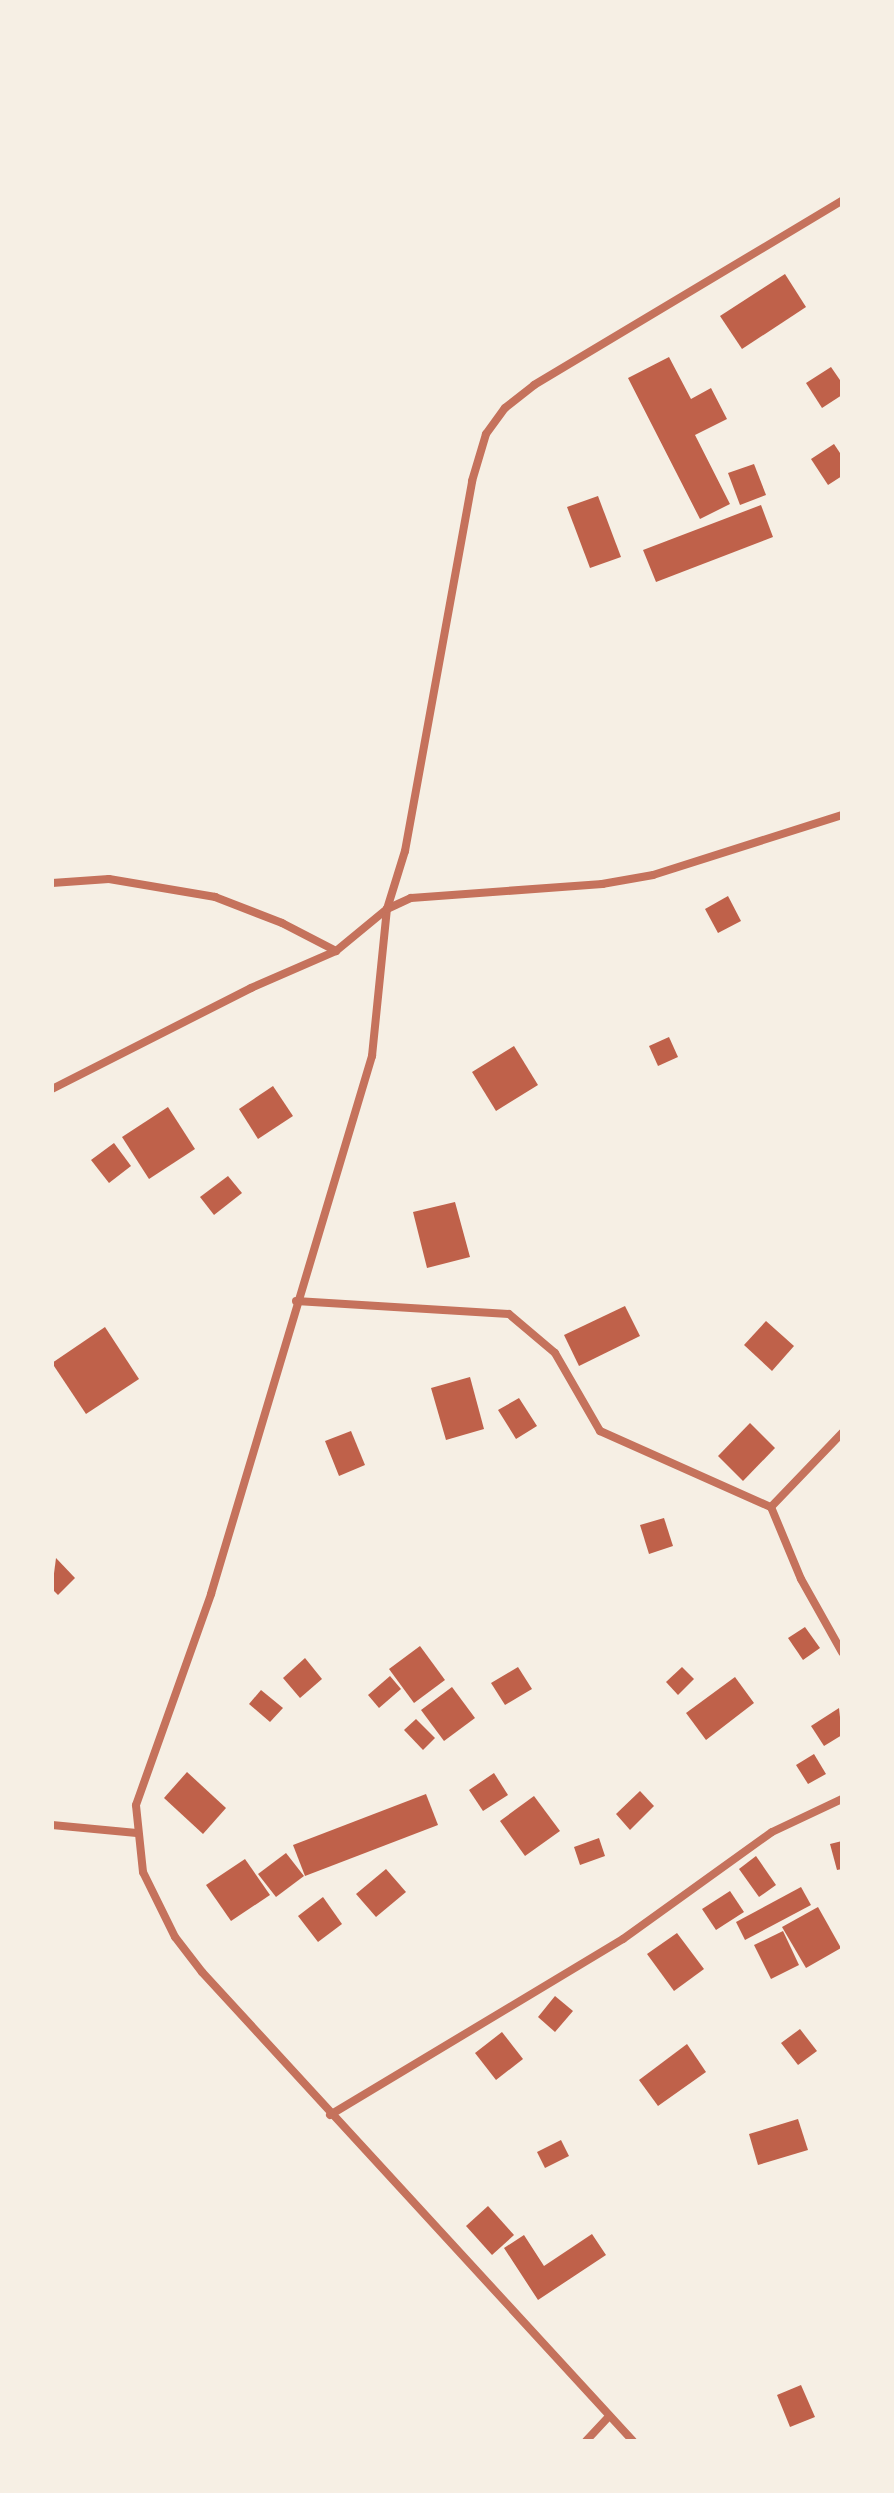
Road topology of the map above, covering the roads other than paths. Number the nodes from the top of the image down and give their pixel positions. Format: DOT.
graph roads {
  1 [pos="842,201"];
  2 [pos="842,815"];
  3 [pos="52,883"];
  4 [pos="387,909"];
  5 [pos="336,951"];
  6 [pos="52,1089"];
  7 [pos="296,1301"];
  8 [pos="842,1433"];
  9 [pos="771,1507"];
  10 [pos="842,1652"];
  11 [pos="842,1799"];
  12 [pos="52,1825"];
  13 [pos="137,1833"];
  14 [pos="330,2115"];
  15 [pos="609,2416"];
  16 [pos="586,2441"];
  17 [pos="633,2441"];
  1 -- 4 [label="street"];
  2 -- 4 [label="street"];
  3 -- 5 [label="street"];
  4 -- 5 [label="street"];
  4 -- 7 [label="street"];
  5 -- 6 [label="street"];
  7 -- 9 [label="street"];
  7 -- 13 [label="street"];
  8 -- 9 [label="street"];
  9 -- 10 [label="street"];
  11 -- 14 [label="street"];
  12 -- 13 [label="street"];
  13 -- 14 [label="street"];
  14 -- 15 [label="street"];
  15 -- 16 [label="street"];
  15 -- 17 [label="street"];
}
